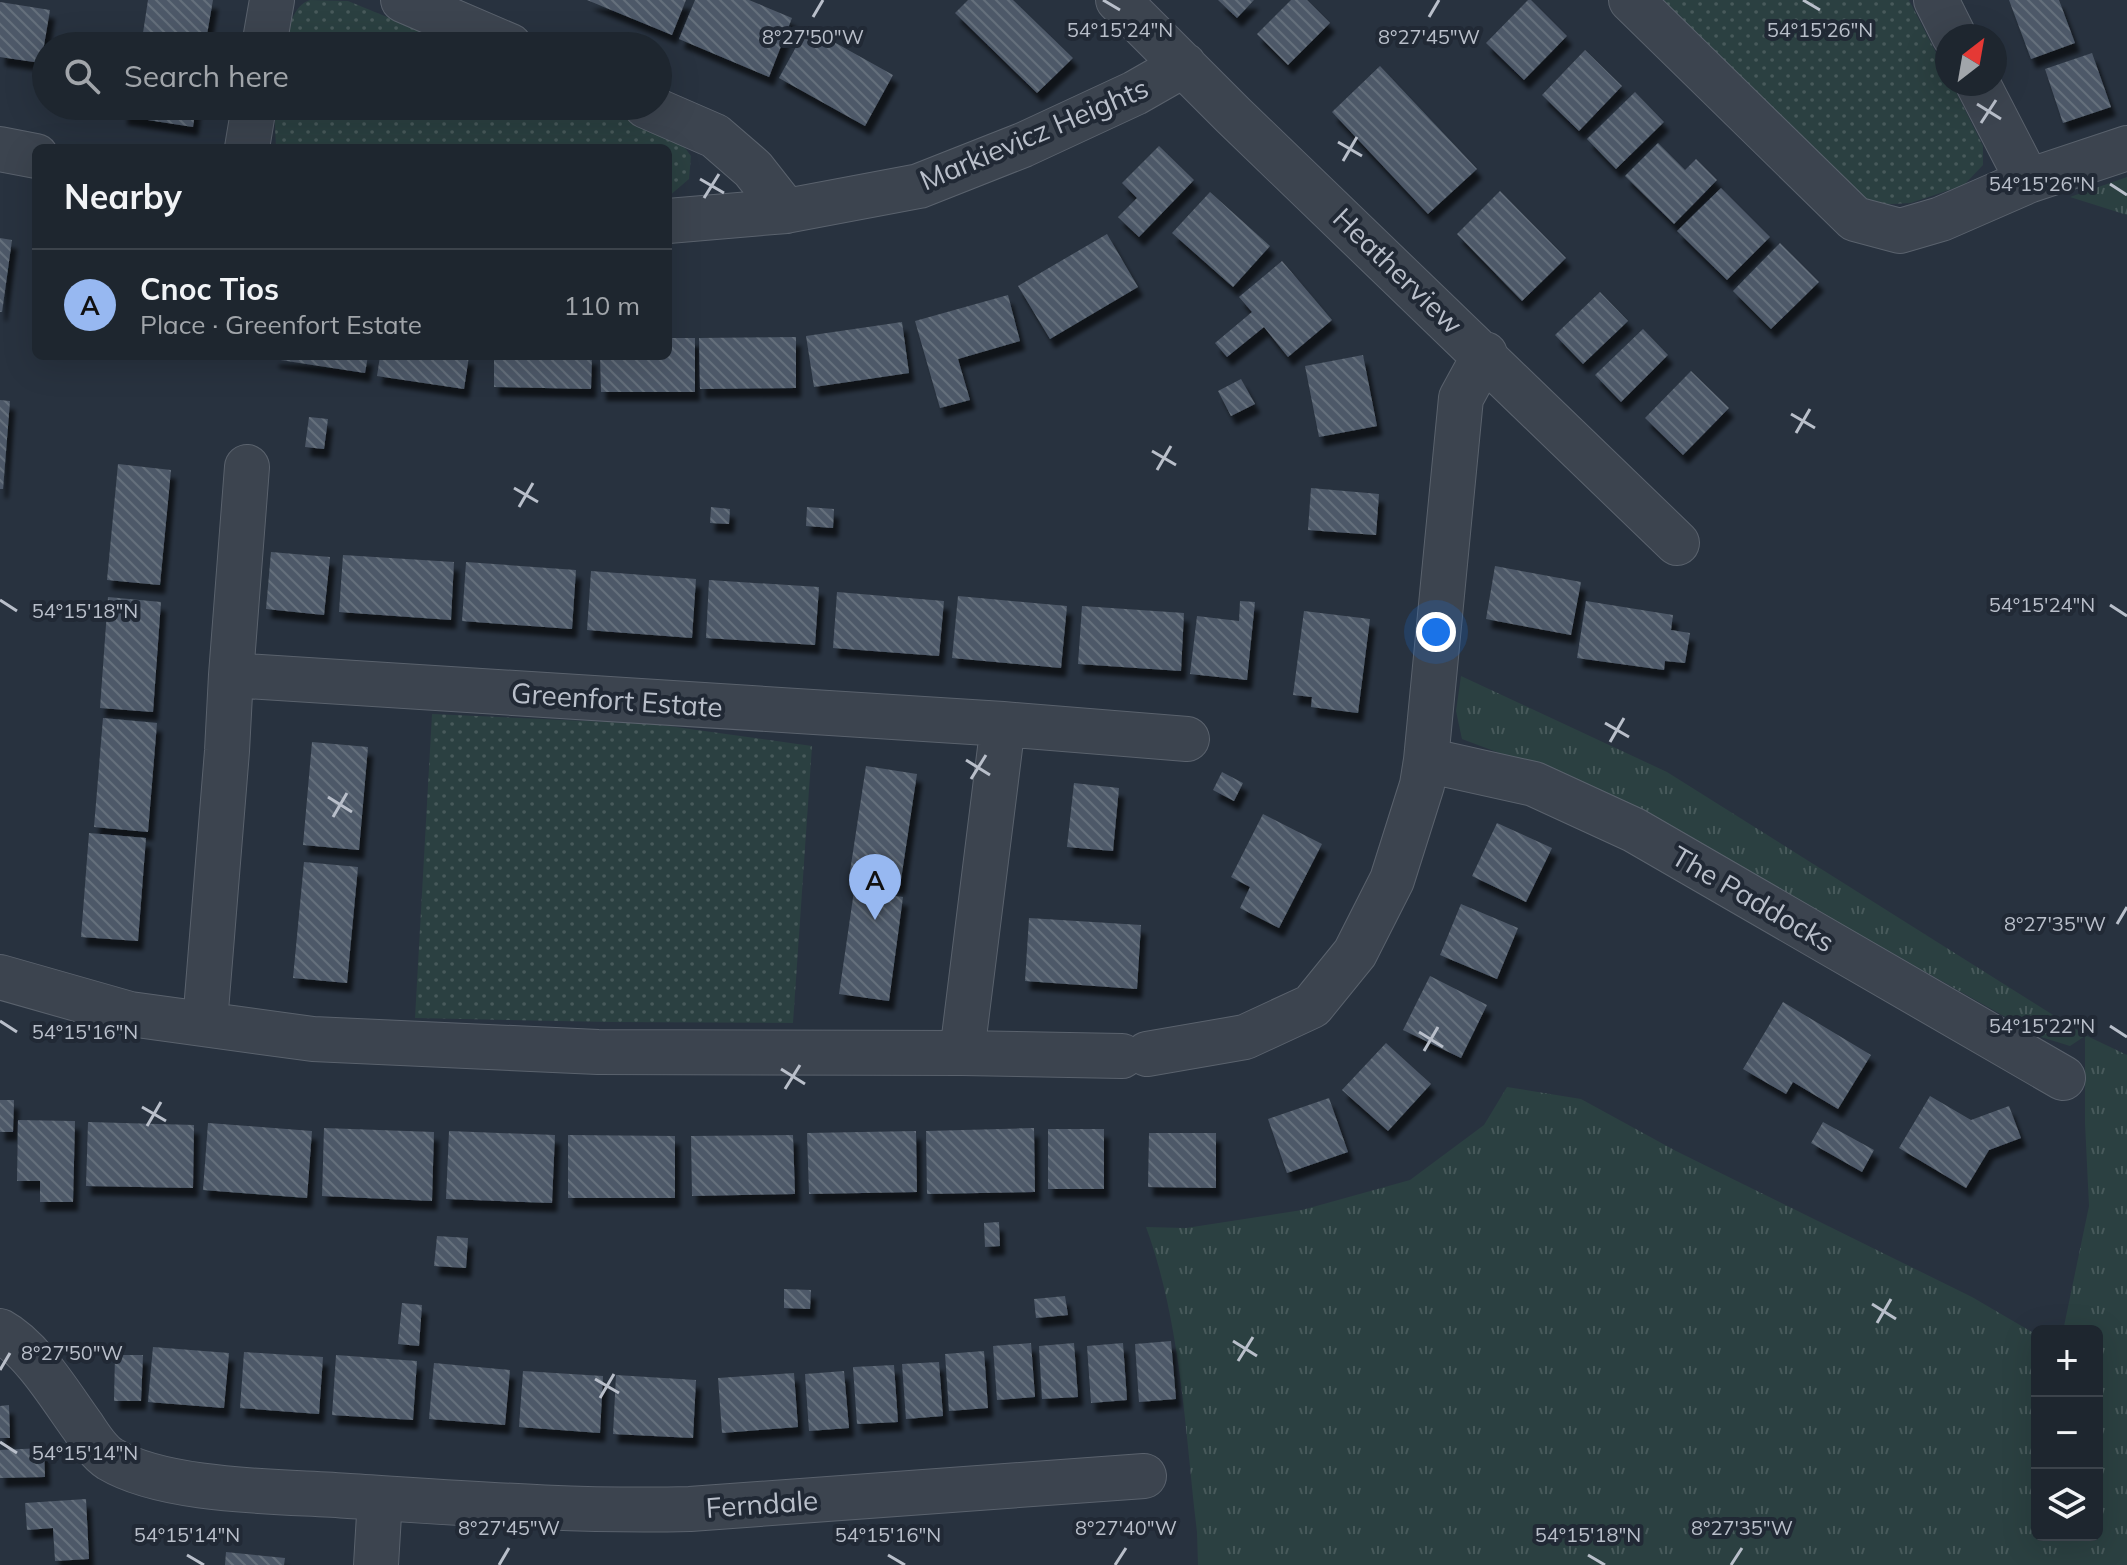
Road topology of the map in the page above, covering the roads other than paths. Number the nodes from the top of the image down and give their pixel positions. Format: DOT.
graph roads {
  1 [pos="272,0"];
  2 [pos="403,0"];
  3 [pos="1118,0"];
  4 [pos="1631,0"];
  5 [pos="1936,0"];
  6 [pos="1948,24"];
  7 [pos="266,32"];
  8 [pos="477,32"];
  9 [pos="1184,65"];
  10 [pos="1984,96"];
  11 [pos="672,117"];
  12 [pos="252,120"];
  13 [pos="248,144"];
  14 [pos="2127,148"];
  15 [pos="0,149"];
  16 [pos="32,155"];
  17 [pos="2028,181"];
  18 [pos="786,211"];
  19 [pos="672,221"];
  20 [pos="1485,354"];
  21 [pos="247,467"];
  22 [pos="1677,543"];
  23 [pos="231,675"];
  24 [pos="1003,724"];
  25 [pos="1187,739"];
  26 [pos="1426,760"];
  27 [pos="0,977"];
  28 [pos="205,1023"];
  29 [pos="962,1053"];
  30 [pos="2063,1078"];
  31 [pos="0,1331"];
  32 [pos="1144,1476"];
  33 [pos="380,1498"];
  34 [pos="376,1565"];
  1 -- 7 [label="street"];
  2 -- 8 [label="street"];
  3 -- 9 [label="street, Heatherview"];
  4 -- 17 [label="street"];
  5 -- 6 [label="street"];
  9 -- 18 [label="street, Markievicz Heights"];
  9 -- 20 [label="street, Heatherview"];
  10 -- 17 [label="street"];
  11 -- 18 [label="street"];
  12 -- 13 [label="street"];
  14 -- 17 [label="street"];
  15 -- 16 [label="street"];
  18 -- 19 [label="street, Markievicz Heights"];
  20 -- 22 [label="street, Heatherview"];
  20 -- 26 [label="street"];
  21 -- 23 [label="street"];
  23 -- 24 [label="street, Greenfort Estate"];
  23 -- 28 [label="street"];
  24 -- 25 [label="street, Greenfort Estate"];
  24 -- 29 [label="street"];
  26 -- 29 [label="street"];
  26 -- 30 [label="street, The Paddocks"];
  27 -- 28 [label="street"];
  28 -- 29 [label="street"];
  31 -- 33 [label="street, Ferndale"];
  32 -- 33 [label="street, Ferndale"];
  33 -- 34 [label="street"];
}
